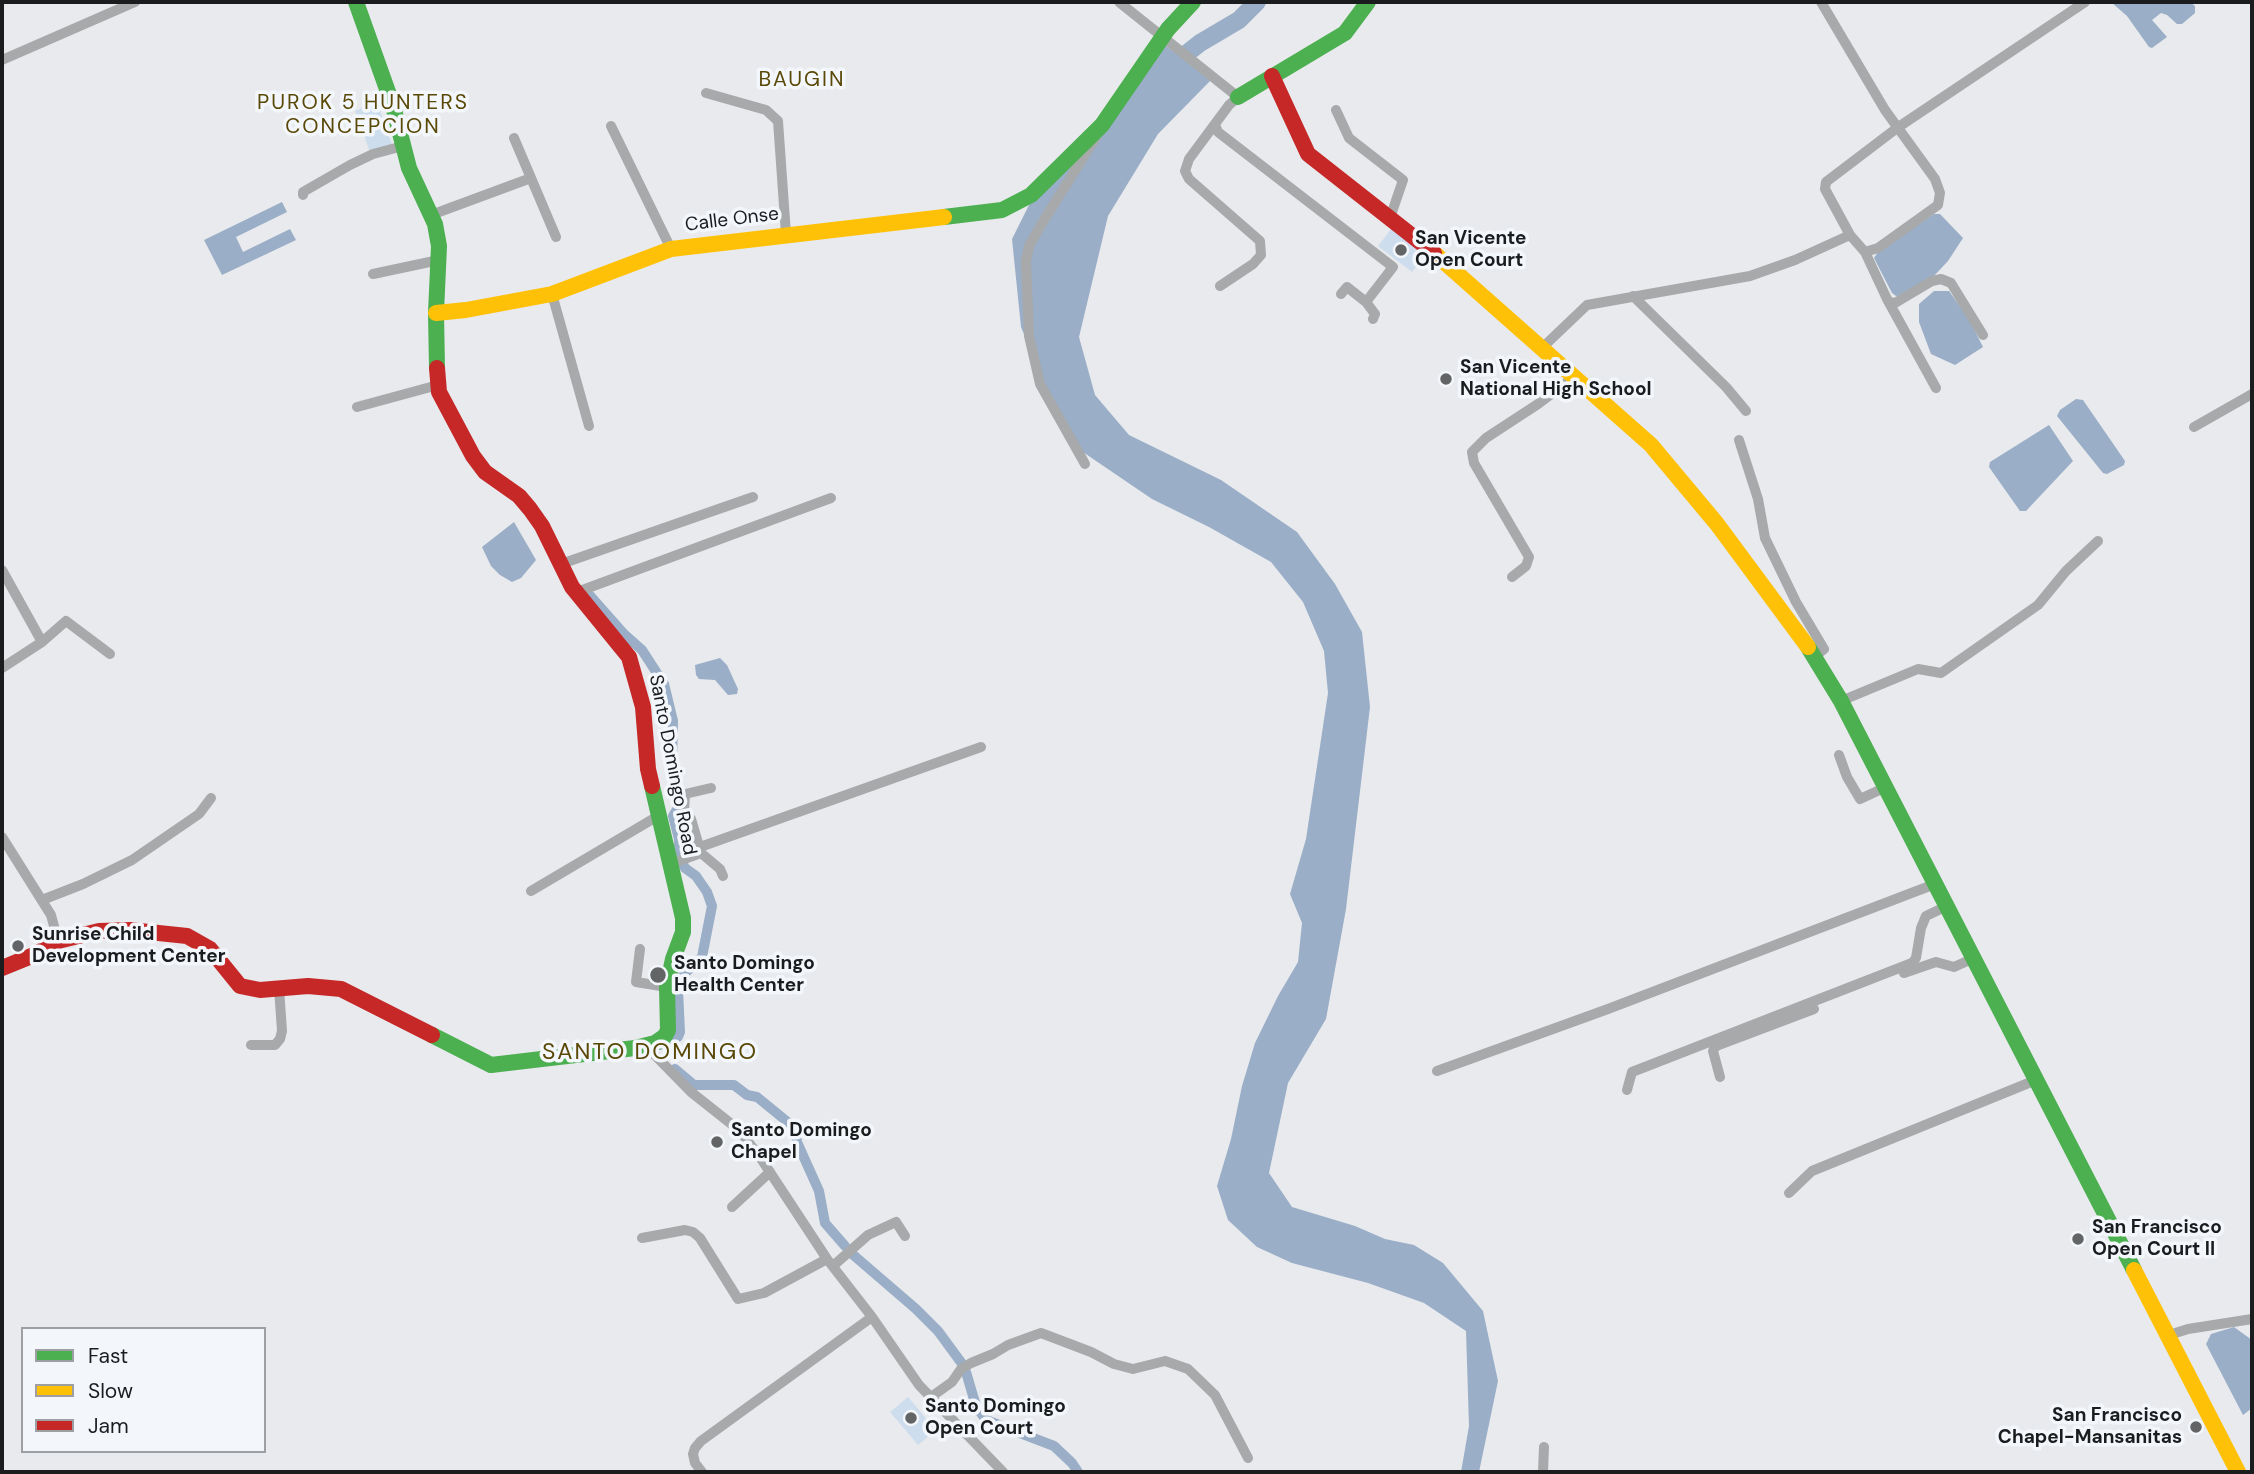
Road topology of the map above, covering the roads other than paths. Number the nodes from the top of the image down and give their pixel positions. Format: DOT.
graph roads {
  1 [pos="135,2"];
  2 [pos="356,2"];
  3 [pos="1119,2"];
  4 [pos="1193,2"];
  5 [pos="1368,2"];
  6 [pos="1821,2"];
  7 [pos="2085,2"];
  8 [pos="1163,37"];
  9 [pos="2,60"];
  10 [pos="1272,76"];
  11 [pos="706,93"];
  12 [pos="1238,97"];
  13 [pos="1336,110"];
  14 [pos="1102,125"];
  15 [pos="1215,125"];
  16 [pos="611,126"];
  17 [pos="1897,128"];
  18 [pos="514,138"];
  19 [pos="403,146"];
  20 [pos="531,178"];
  21 [pos="303,195"];
  22 [pos="433,214"];
  23 [pos="1390,218"];
  24 [pos="786,234"];
  25 [pos="1850,235"];
  26 [pos="556,237"];
  27 [pos="671,250"];
  28 [pos="1865,252"];
  29 [pos="439,260"];
  30 [pos="373,274"];
  31 [pos="1220,286"];
  32 [pos="552,294"];
  33 [pos="1340,294"];
  34 [pos="1633,296"];
  35 [pos="1366,302"];
  36 [pos="1889,302"];
  37 [pos="441,312"];
  38 [pos="1373,319"];
  39 [pos="1983,335"];
  40 [pos="1543,346"];
  41 [pos="1574,377"];
  42 [pos="438,386"];
  43 [pos="1936,388"];
  44 [pos="2252,394"];
  45 [pos="357,407"];
  46 [pos="1746,411"];
  47 [pos="589,426"];
  48 [pos="2194,427"];
  49 [pos="1739,440"];
  50 [pos="1085,464"];
  51 [pos="753,497"];
  52 [pos="831,498"];
  53 [pos="2098,541"];
  54 [pos="561,564"];
  55 [pos="2,570"];
  56 [pos="1512,577"];
  57 [pos="576,592"];
  58 [pos="42,642"];
  59 [pos="110,654"];
  60 [pos="1814,657"];
  61 [pos="2,668"];
  62 [pos="1841,702"];
  63 [pos="981,747"];
  64 [pos="1839,755"];
  65 [pos="1886,787"];
  66 [pos="711,788"];
  67 [pos="211,798"];
  68 [pos="658,816"];
  69 [pos="2,837"];
  70 [pos="700,850"];
  71 [pos="677,862"];
  72 [pos="723,876"];
  73 [pos="1935,884"];
  74 [pos="531,891"];
  75 [pos="42,900"];
  76 [pos="1947,906"];
  77 [pos="58,941"];
  78 [pos="640,949"];
  79 [pos="1974,958"];
  80 [pos="2,968"];
  81 [pos="279,988"];
  82 [pos="667,988"];
  83 [pos="644,1044"];
  84 [pos="251,1045"];
  85 [pos="1437,1071"];
  86 [pos="1720,1077"];
  87 [pos="2036,1080"];
  88 [pos="1627,1090"];
  89 [pos="770,1172"];
  90 [pos="1789,1193"];
  91 [pos="732,1207"];
  92 [pos="905,1236"];
  93 [pos="642,1238"];
  94 [pos="830,1263"];
  95 [pos="873,1317"];
  96 [pos="2252,1319"];
  97 [pos="2168,1335"];
  98 [pos="931,1397"];
  99 [pos="1544,1447"];
  100 [pos="1248,1458"];
  101 [pos="702,1472"];
  102 [pos="1003,1472"];
  103 [pos="1543,1472"];
  104 [pos="2238,1472"];
  1 -- 9 [label="street"];
  2 -- 19 [label="street, Santo Domingo Road"];
  3 -- 8 [label="street"];
  4 -- 8 [label="street, Calle Onse"];
  5 -- 10 [label="street"];
  6 -- 17 [label="street"];
  7 -- 17 [label="street"];
  8 -- 12 [label="street"];
  8 -- 14 [label="street, Calle Onse"];
  10 -- 12 [label="street"];
  10 -- 23 [label="street"];
  11 -- 24 [label="street"];
  12 -- 15 [label="street"];
  13 -- 23 [label="street"];
  14 -- 24 [label="street, Calle Onse"];
  14 -- 50 [label="street"];
  15 -- 31 [label="street"];
  15 -- 35 [label="street"];
  16 -- 27 [label="street"];
  17 -- 25 [label="street"];
  17 -- 28 [label="street"];
  18 -- 20 [label="street"];
  19 -- 21 [label="street"];
  19 -- 22 [label="street, Santo Domingo Road"];
  20 -- 22 [label="street"];
  20 -- 26 [label="street"];
  22 -- 29 [label="street, Santo Domingo Road"];
  23 -- 40 [label="street"];
  24 -- 27 [label="street, Calle Onse"];
  25 -- 28 [label="street"];
  25 -- 34 [label="street"];
  27 -- 32 [label="street, Calle Onse"];
  28 -- 36 [label="street"];
  29 -- 30 [label="street"];
  29 -- 37 [label="street, Santo Domingo Road"];
  32 -- 37 [label="street, Calle Onse"];
  32 -- 47 [label="street"];
  33 -- 35 [label="street"];
  34 -- 40 [label="street"];
  34 -- 46 [label="street"];
  35 -- 38 [label="street"];
  36 -- 39 [label="street"];
  36 -- 43 [label="street"];
  37 -- 42 [label="street, Santo Domingo Road"];
  40 -- 41 [label="street"];
  41 -- 56 [label="street"];
  41 -- 60 [label="street"];
  42 -- 45 [label="street"];
  42 -- 54 [label="street, Santo Domingo Road"];
  44 -- 48 [label="street"];
  49 -- 60 [label="street"];
  51 -- 54 [label="street"];
  52 -- 57 [label="street"];
  53 -- 62 [label="street"];
  54 -- 57 [label="street, Santo Domingo Road"];
  55 -- 58 [label="street"];
  57 -- 68 [label="street, Santo Domingo Road"];
  58 -- 59 [label="street"];
  58 -- 61 [label="street"];
  60 -- 62 [label="street"];
  62 -- 65 [label="street"];
  63 -- 70 [label="street"];
  64 -- 65 [label="street"];
  65 -- 73 [label="street"];
  66 -- 70 [label="street"];
  67 -- 75 [label="street"];
  68 -- 71 [label="street, Santo Domingo Road"];
  68 -- 74 [label="street"];
  69 -- 75 [label="street"];
  70 -- 71 [label="street"];
  70 -- 72 [label="street"];
  71 -- 82 [label="street, Santo Domingo Road"];
  73 -- 76 [label="street"];
  73 -- 85 [label="street"];
  75 -- 77 [label="street"];
  76 -- 79 [label="street"];
  76 -- 88 [label="street"];
  77 -- 80 [label="street, Santo Domingo Road"];
  77 -- 81 [label="street, Santo Domingo Road"];
  78 -- 82 [label="street"];
  79 -- 86 [label="street"];
  79 -- 87 [label="street"];
  81 -- 83 [label="street, Santo Domingo Road"];
  81 -- 84 [label="street"];
  82 -- 83 [label="street, Santo Domingo Road"];
  83 -- 89 [label="street"];
  87 -- 90 [label="street"];
  87 -- 97 [label="street"];
  89 -- 91 [label="street"];
  89 -- 94 [label="street"];
  92 -- 94 [label="street"];
  93 -- 94 [label="street"];
  94 -- 95 [label="street"];
  95 -- 98 [label="street"];
  95 -- 101 [label="street"];
  96 -- 97 [label="street"];
  97 -- 104 [label="street"];
  98 -- 100 [label="street"];
  98 -- 102 [label="street"];
  99 -- 103 [label="street"];
}
